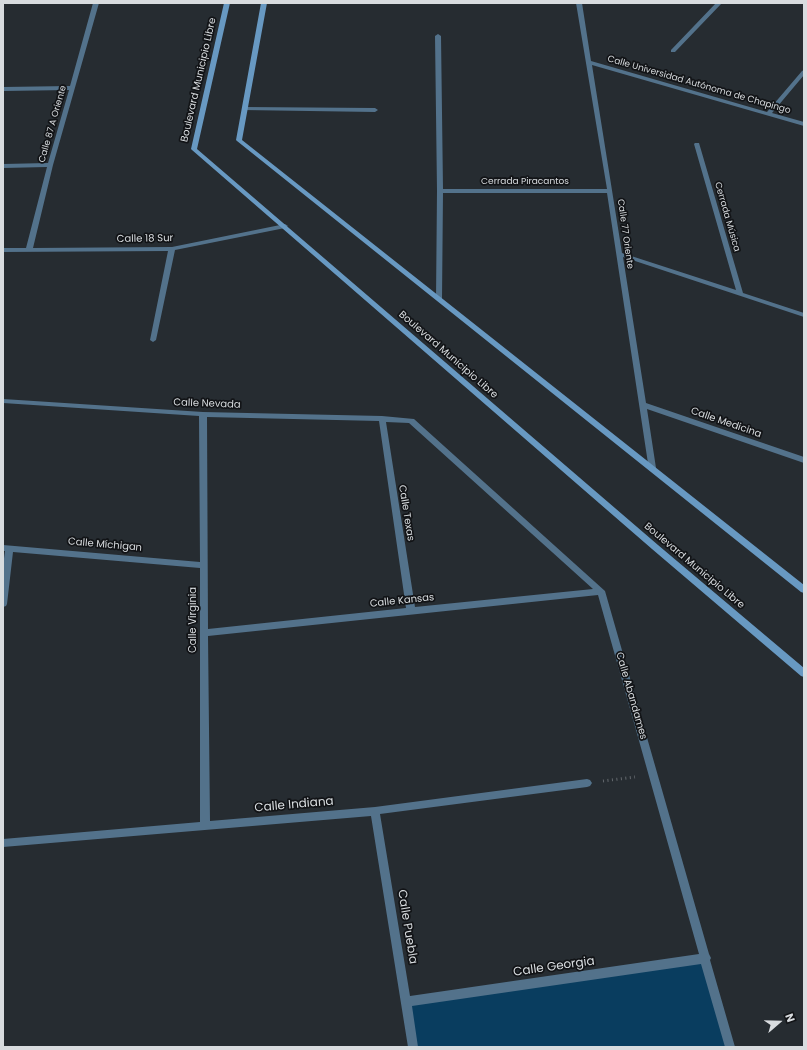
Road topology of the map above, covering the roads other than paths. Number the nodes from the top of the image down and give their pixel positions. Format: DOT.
graph roads {
  1 [pos="96,3"];
  2 [pos="227,3"];
  3 [pos="264,3"];
  4 [pos="579,3"];
  5 [pos="719,3"];
  6 [pos="438,36"];
  7 [pos="673,51"];
  8 [pos="589,62"];
  9 [pos="804,72"];
  10 [pos="72,88"];
  11 [pos="3,89"];
  12 [pos="245,109"];
  13 [pos="374,110"];
  14 [pos="768,114"];
  15 [pos="804,124"];
  16 [pos="697,144"];
  17 [pos="50,165"];
  18 [pos="3,166"];
  19 [pos="440,191"];
  20 [pos="610,191"];
  21 [pos="285,226"];
  22 [pos="172,249"];
  23 [pos="3,250"];
  24 [pos="29,250"];
  25 [pos="619,254"];
  26 [pos="740,294"];
  27 [pos="439,299"];
  28 [pos="804,306"];
  29 [pos="801,315"];
  30 [pos="153,340"];
  31 [pos="3,401"];
  32 [pos="642,405"];
  33 [pos="203,414"];
  34 [pos="382,419"];
  35 [pos="804,460"];
  36 [pos="652,468"];
  37 [pos="6,548"];
  38 [pos="204,565"];
  39 [pos="804,590"];
  40 [pos="601,591"];
  41 [pos="3,604"];
  42 [pos="411,611"];
  43 [pos="204,633"];
  44 [pos="804,673"];
  45 [pos="587,783"];
  46 [pos="375,811"];
  47 [pos="205,826"];
  48 [pos="3,843"];
  49 [pos="706,958"];
  50 [pos="406,1002"];
  51 [pos="413,1047"];
  52 [pos="730,1047"];
  1 -- 10 [label="street, Calle 87 A Oriente"];
  2 -- 21 [label="main road, Boulevard Municipio Libre"];
  3 -- 12 [label="main road"];
  4 -- 8 [label="street, Calle 77 Oriente"];
  5 -- 7 [label="street"];
  6 -- 19 [label="street"];
  8 -- 14 [label="street, Calle Universidad Autónoma de Chapingo"];
  8 -- 20 [label="street, Calle 77 Oriente"];
  9 -- 14 [label="street"];
  10 -- 11 [label="street"];
  10 -- 17 [label="street, Calle 87 A Oriente"];
  12 -- 13 [label="street"];
  12 -- 27 [label="main road"];
  14 -- 15 [label="street, Calle Universidad Autónoma de Chapingo"];
  16 -- 26 [label="street, Cerrada Música"];
  17 -- 18 [label="street"];
  17 -- 24 [label="street, Calle 87 A Oriente"];
  19 -- 20 [label="street, Cerrada Piracantos"];
  19 -- 27 [label="street"];
  20 -- 25 [label="street, Calle 77 Oriente"];
  21 -- 22 [label="street, Calle 18 Sur"];
  21 -- 44 [label="main road, Boulevard Municipio Libre"];
  22 -- 24 [label="street, Calle 18 Sur"];
  22 -- 30 [label="street"];
  23 -- 24 [label="street, Calle 18 Sur"];
  25 -- 26 [label="street"];
  25 -- 32 [label="street, Calle 77 Oriente"];
  26 -- 29 [label="street"];
  27 -- 36 [label="main road"];
  28 -- 29 [label="street"];
  31 -- 33 [label="street, Calle Nevada"];
  32 -- 35 [label="street, Calle Medicina"];
  32 -- 36 [label="street, Calle 77 Oriente"];
  33 -- 34 [label="street, Calle Nevada"];
  33 -- 38 [label="street, Calle Virginia"];
  34 -- 40 [label="street, Calle Nevada"];
  34 -- 42 [label="street, Calle Texas"];
  36 -- 39 [label="main road"];
  37 -- 38 [label="street, Calle Míchigan"];
  37 -- 41 [label="street"];
  38 -- 43 [label="street, Calle Virginia"];
  40 -- 42 [label="street, Calle Kansas"];
  40 -- 49 [label="street, Calle Abandames"];
  42 -- 43 [label="street, Calle Kansas"];
  43 -- 47 [label="street, Calle Virginia"];
  45 -- 46 [label="street, Calle Indiana"];
  46 -- 47 [label="street, Calle Indiana"];
  46 -- 50 [label="street, Calle Puebla"];
  47 -- 48 [label="street, Calle Indiana"];
  49 -- 50 [label="street, Calle Georgia"];
  49 -- 52 [label="street, Calle Abandames"];
  50 -- 51 [label="street, Calle Puebla"];
}
